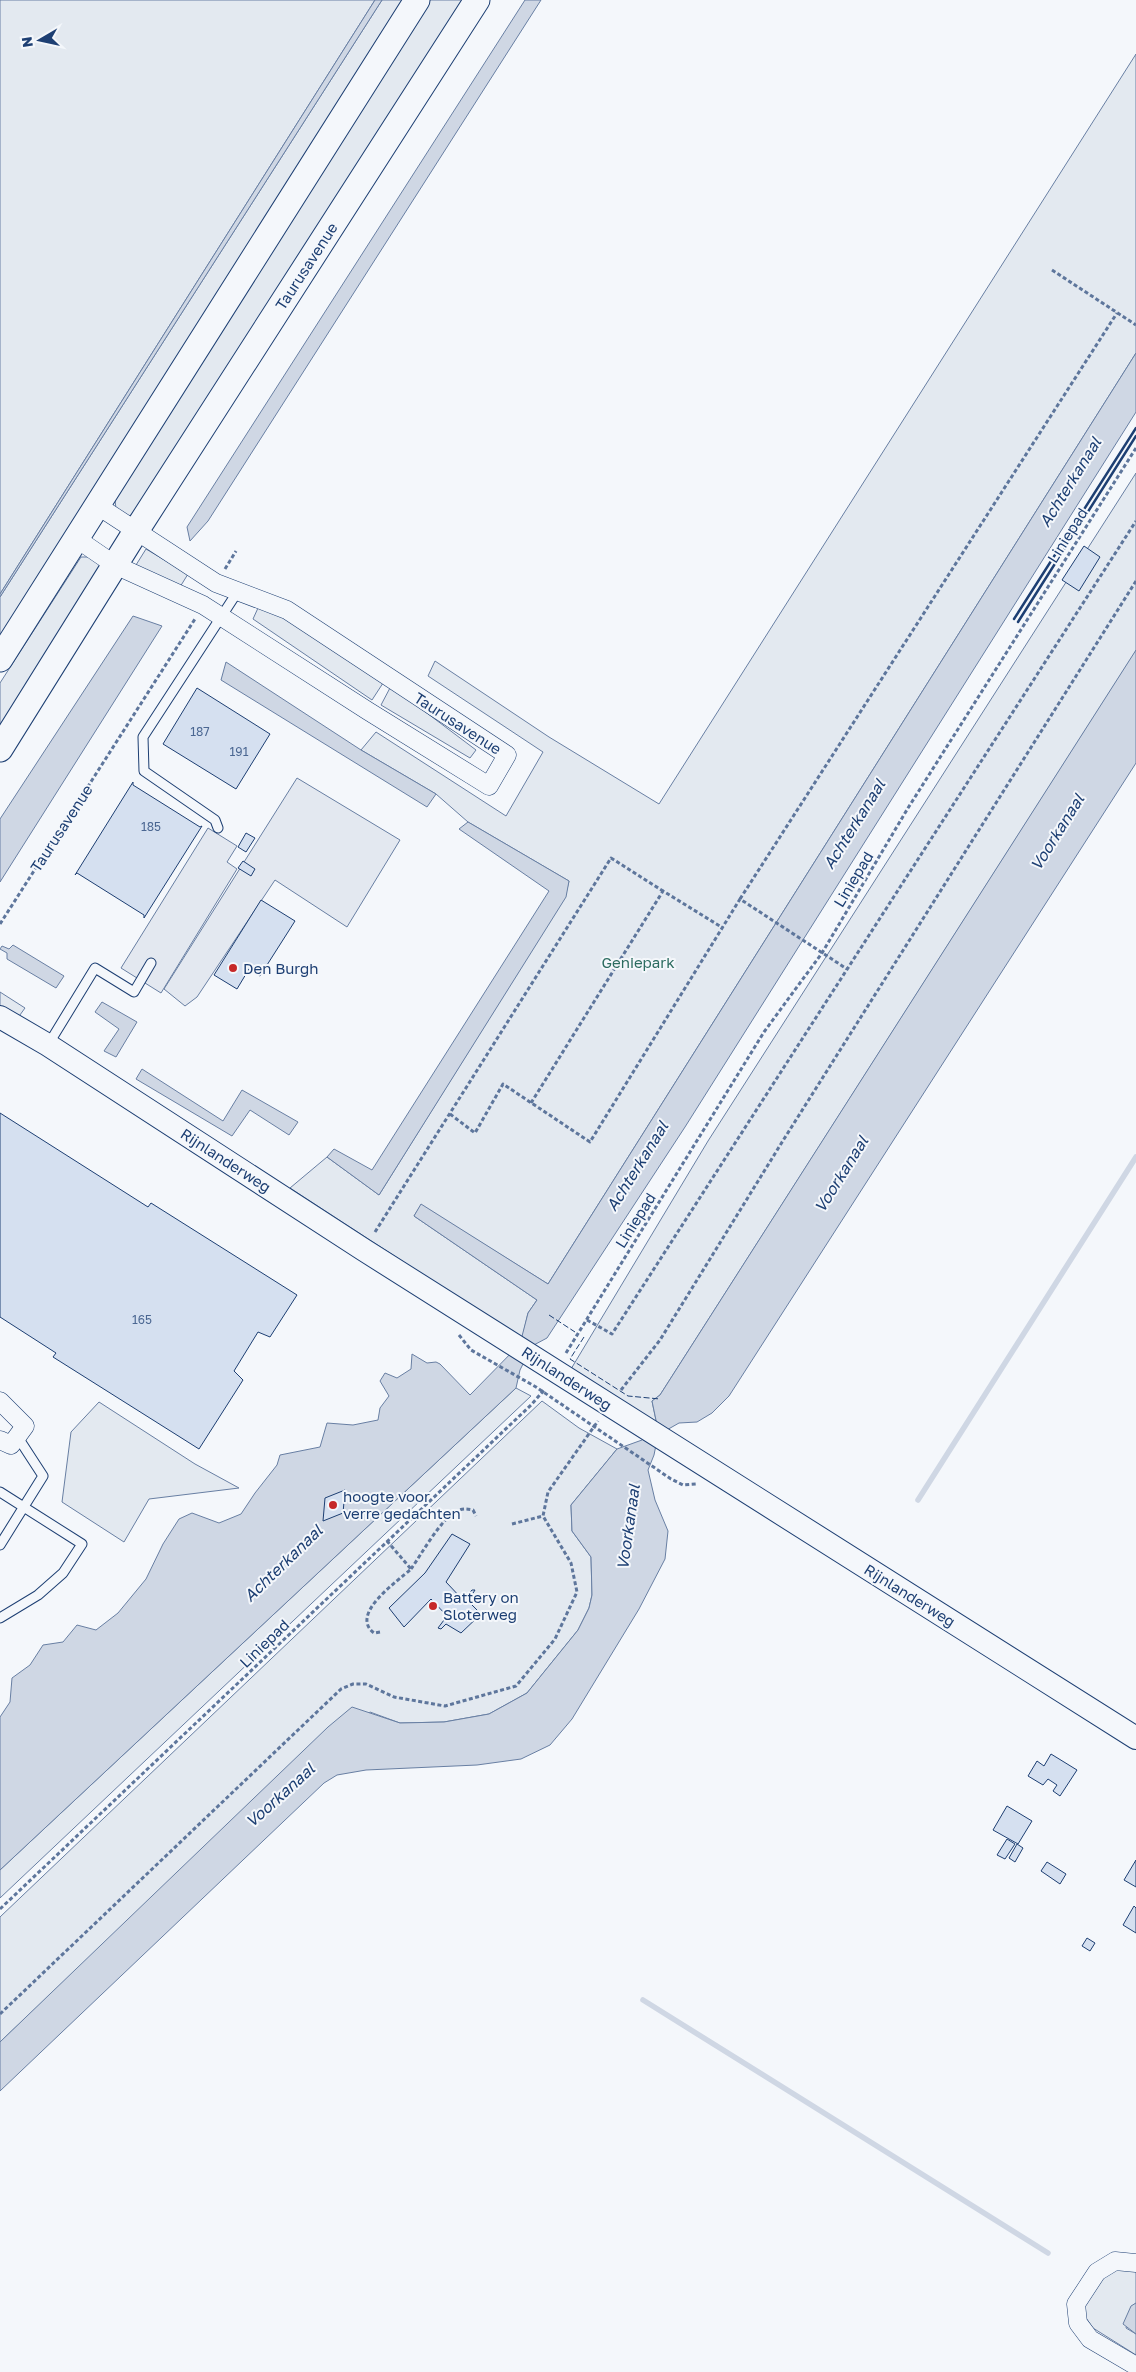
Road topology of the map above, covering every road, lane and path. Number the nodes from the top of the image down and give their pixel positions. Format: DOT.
graph roads {
  1 [pos="417,0"];
  2 [pos="477,0"];
  3 [pos="1052,270"];
  4 [pos="1117,313"];
  5 [pos="1136,325"];
  6 [pos="1136,448"];
  7 [pos="98,506"];
  8 [pos="1136,521"];
  9 [pos="136,531"];
  10 [pos="77,539"];
  11 [pos="236,551"];
  12 [pos="115,565"];
  13 [pos="1136,581"];
  14 [pos="216,583"];
  15 [pos="238,591"];
  16 [pos="203,605"];
  17 [pos="221,617"];
  18 [pos="0,659"];
  19 [pos="0,749"];
  20 [pos="218,828"];
  21 [pos="663,891"];
  22 [pos="740,899"];
  23 [pos="0,924"];
  24 [pos="722,928"];
  25 [pos="822,953"];
  26 [pos="151,963"];
  27 [pos="847,969"];
  28 [pos="0,1017"];
  29 [pos="48,1045"];
  30 [pos="531,1103"];
  31 [pos="450,1114"];
  32 [pos="364,1250"];
  33 [pos="471,1350"];
  34 [pos="543,1393"];
  35 [pos="0,1401"];
  36 [pos="609,1405"];
  37 [pos="594,1428"];
  38 [pos="8,1438"];
  39 [pos="671,1479"];
  40 [pos="0,1492"];
  41 [pos="24,1507"];
  42 [pos="476,1516"];
  43 [pos="543,1516"];
  44 [pos="512,1524"];
  45 [pos="387,1541"];
  46 [pos="0,1545"];
  47 [pos="411,1569"];
  48 [pos="0,1618"];
  49 [pos="380,1632"];
  50 [pos="1136,1738"];
  51 [pos="0,1909"];
  52 [pos="0,2014"];
  53 [pos="1136,2263"];
  54 [pos="1136,2366"];
  1 -- 7 [label="main road"];
  2 -- 9 [label="main road, Taurusavenue"];
  3 -- 4 [label="path"];
  4 -- 5 [label="path"];
  4 -- 22 [label="path"];
  6 -- 25 [label="path, Liniepad"];
  7 -- 9 [label="street, Taurusavenue"];
  7 -- 10 [label="main road"];
  8 -- 27 [label="path"];
  9 -- 12 [label="main road, Taurusavenue"];
  9 -- 14 [label="street, Taurusavenue"];
  10 -- 12 [label="street, Taurusavenue"];
  10 -- 18 [label="main road"];
  11 -- 14 [label="path"];
  12 -- 16 [label="street, Taurusavenue"];
  12 -- 19 [label="main road, Taurusavenue"];
  13 -- 36 [label="path"];
  14 -- 15 [label="street, Taurusavenue"];
  15 -- 17 [label="lane"];
  15 -- 17 [label="street, Taurusavenue"];
  16 -- 17 [label="street, Taurusavenue"];
  16 -- 23 [label="path, Taurusavenue"];
  17 -- 20 [label="lane"];
  21 -- 24 [label="path"];
  21 -- 30 [label="path"];
  21 -- 31 [label="path"];
  22 -- 24 [label="path"];
  22 -- 25 [label="path"];
  24 -- 30 [label="path"];
  25 -- 27 [label="path"];
  25 -- 27 [label="path, Liniepad"];
  26 -- 29 [label="lane"];
  28 -- 29 [label="street, Rijnlanderweg"];
  29 -- 32 [label="street, Rijnlanderweg"];
  30 -- 31 [label="path"];
  31 -- 32 [label="path"];
  32 -- 36 [label="street, Rijnlanderweg"];
  33 -- 34 [label="path, Rijnlanderweg"];
  34 -- 37 [label="path, Rijnlanderweg"];
  34 -- 45 [label="path, Liniepad"];
  35 -- 38 [label="street"];
  36 -- 37 [label="path"];
  36 -- 50 [label="street, Rijnlanderweg"];
  37 -- 39 [label="path, Rijnlanderweg"];
  37 -- 43 [label="path"];
  38 -- 41 [label="lane"];
  40 -- 41 [label="lane"];
  41 -- 46 [label="lane"];
  41 -- 48 [label="lane"];
  42 -- 47 [label="path"];
  43 -- 44 [label="path"];
  43 -- 52 [label="path"];
  45 -- 47 [label="path"];
  45 -- 51 [label="path, Liniepad"];
  47 -- 49 [label="path"];
  53 -- 54 [label="street"];
}
